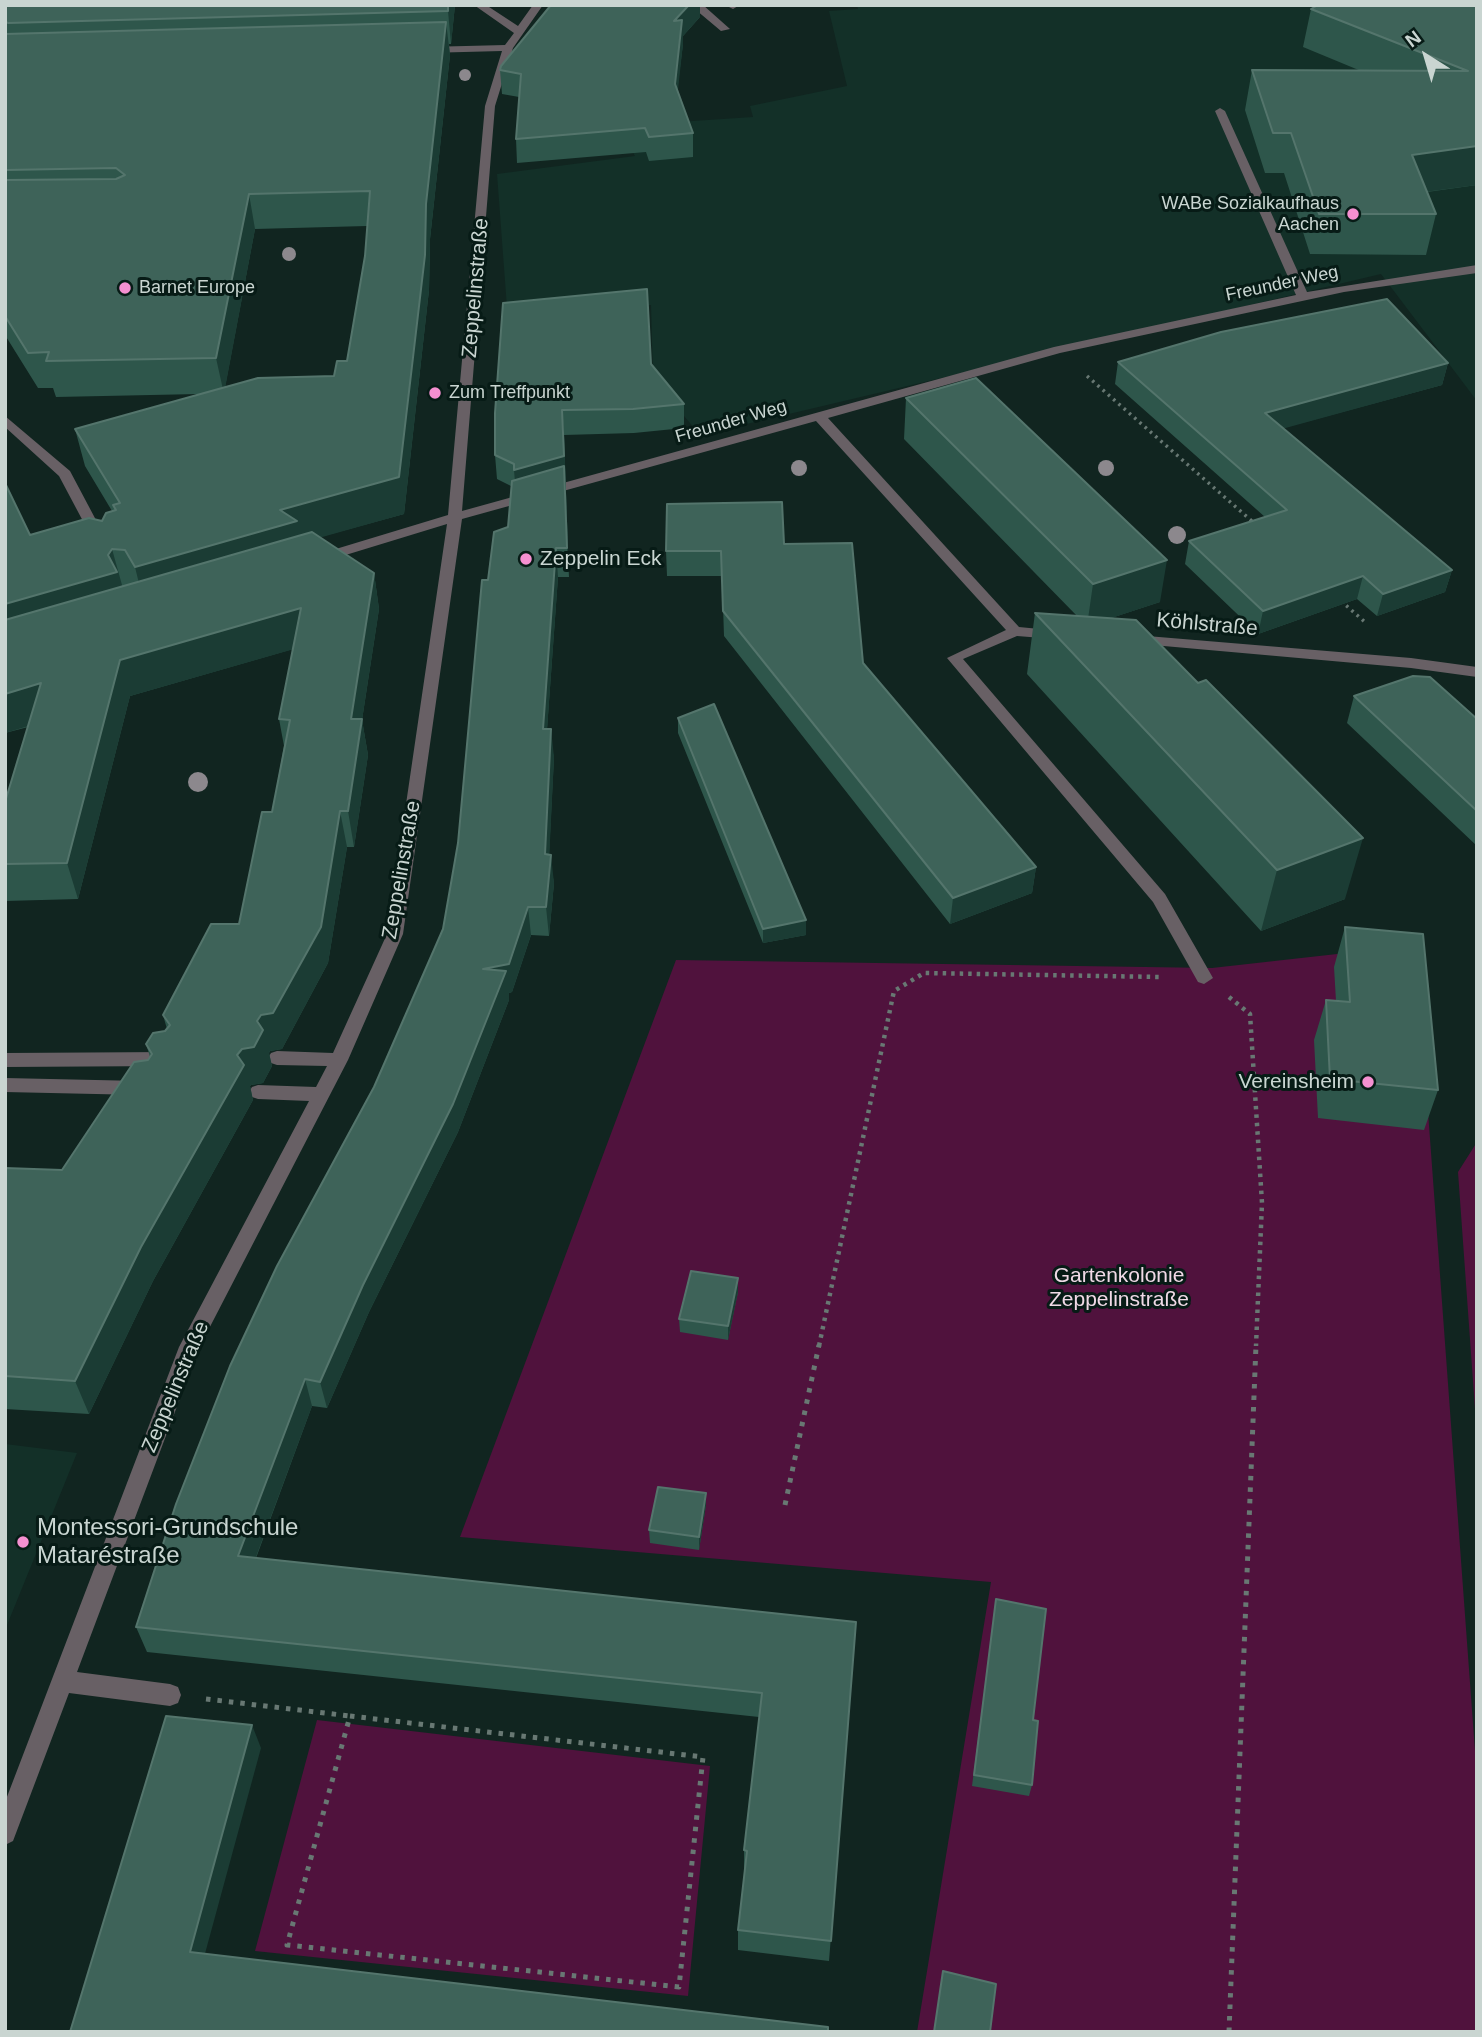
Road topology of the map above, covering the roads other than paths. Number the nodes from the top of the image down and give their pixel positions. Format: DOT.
graph roads {
  1 [pos="479,5"];
  2 [pos="538,5"];
  3 [pos="685,5"];
  4 [pos="725,29"];
  5 [pos="518,31"];
  6 [pos="509,48"];
  7 [pos="411,51"];
  8 [pos="1220,111"];
  9 [pos="1477,269"];
  10 [pos="1303,297"];
  11 [pos="818,415"];
  12 [pos="5,420"];
  13 [pos="455,517"];
  14 [pos="107,552"];
  15 [pos="310,561"];
  16 [pos="1015,631"];
  17 [pos="1069,635"];
  18 [pos="1124,639"];
  19 [pos="1477,671"];
  20 [pos="1204,978"];
  21 [pos="277,1058"];
  22 [pos="169,1059"];
  23 [pos="5,1060"];
  24 [pos="339,1060"];
  25 [pos="5,1085"];
  26 [pos="152,1088"];
  27 [pos="258,1092"];
  28 [pos="320,1094"];
  29 [pos="61,1681"];
  30 [pos="170,1695"];
  31 [pos="5,1833"];
  1 -- 5 [label="street"];
  2 -- 5 [label="street, Zeppelinstraße"];
  3 -- 4 [label="street"];
  5 -- 6 [label="street, Zeppelinstraße"];
  6 -- 7 [label="street"];
  6 -- 13 [label="street, Zeppelinstraße"];
  8 -- 10 [label="street"];
  9 -- 10 [label="street, Freunder Weg"];
  10 -- 11 [label="street, Freunder Weg"];
  11 -- 13 [label="street, Freunder Weg"];
  11 -- 16 [label="street"];
  12 -- 14 [label="street"];
  13 -- 15 [label="street, Freunder Weg"];
  13 -- 24 [label="street, Zeppelinstraße"];
  16 -- 17 [label="street"];
  16 -- 20 [label="street"];
  18 -- 19 [label="street, Köhlstraße"];
  21 -- 24 [label="street"];
  22 -- 23 [label="street"];
  24 -- 28 [label="street, Zeppelinstraße"];
  25 -- 26 [label="street"];
  27 -- 28 [label="street"];
  28 -- 29 [label="street, Zeppelinstraße"];
  29 -- 30 [label="street"];
  29 -- 31 [label="street, Zeppelinstraße"];
}
